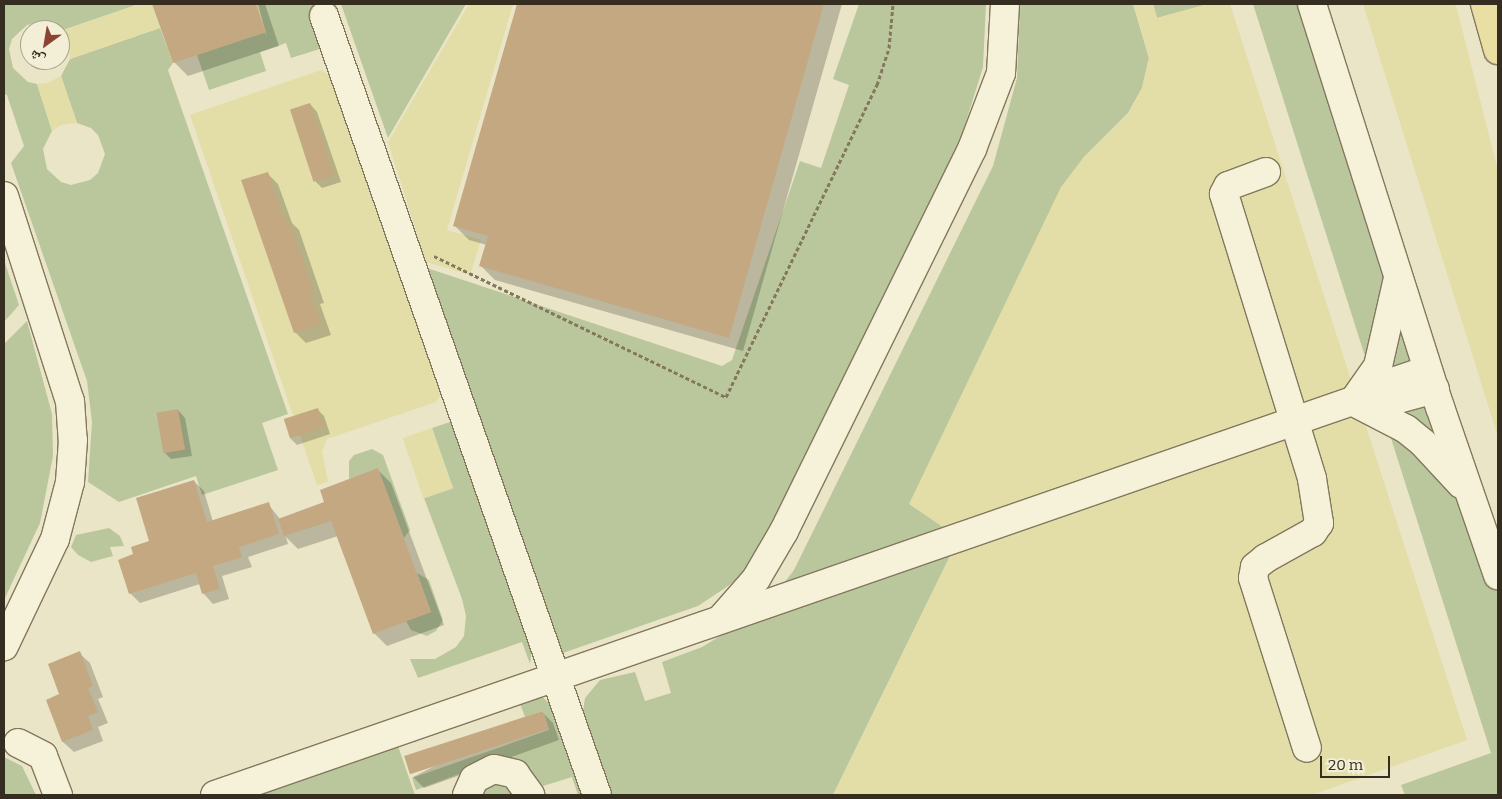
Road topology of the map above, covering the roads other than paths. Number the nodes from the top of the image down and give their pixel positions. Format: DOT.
graph roads {
  1 [pos="1005,4"];
  2 [pos="1312,4"];
  3 [pos="1484,4"];
  4 [pos="324,16"];
  5 [pos="1498,50"];
  6 [pos="1266,172"];
  7 [pos="4,196"];
  8 [pos="1399,276"];
  9 [pos="1431,379"];
  10 [pos="1352,401"];
  11 [pos="1294,420"];
  12 [pos="1470,495"];
  13 [pos="1498,575"];
  14 [pos="718,622"];
  15 [pos="4,646"];
  16 [pos="556,679"];
  17 [pos="18,743"];
  18 [pos="1307,748"];
  19 [pos="58,795"];
  20 [pos="215,795"];
  21 [pos="467,795"];
  22 [pos="530,795"];
  23 [pos="597,795"];
  1 -- 14 [label="street"];
  2 -- 8 [label="street"];
  3 -- 5 [label="main road"];
  4 -- 16 [label="street"];
  6 -- 11 [label="street"];
  7 -- 15 [label="street"];
  8 -- 9 [label="street"];
  8 -- 10 [label="street"];
  9 -- 10 [label="street"];
  9 -- 12 [label="street"];
  10 -- 11 [label="street"];
  10 -- 12 [label="street"];
  11 -- 14 [label="street"];
  11 -- 18 [label="street"];
  12 -- 13 [label="street"];
  14 -- 16 [label="street"];
  16 -- 20 [label="street"];
  16 -- 23 [label="street"];
  17 -- 19 [label="street"];
  21 -- 22 [label="street"];
}
